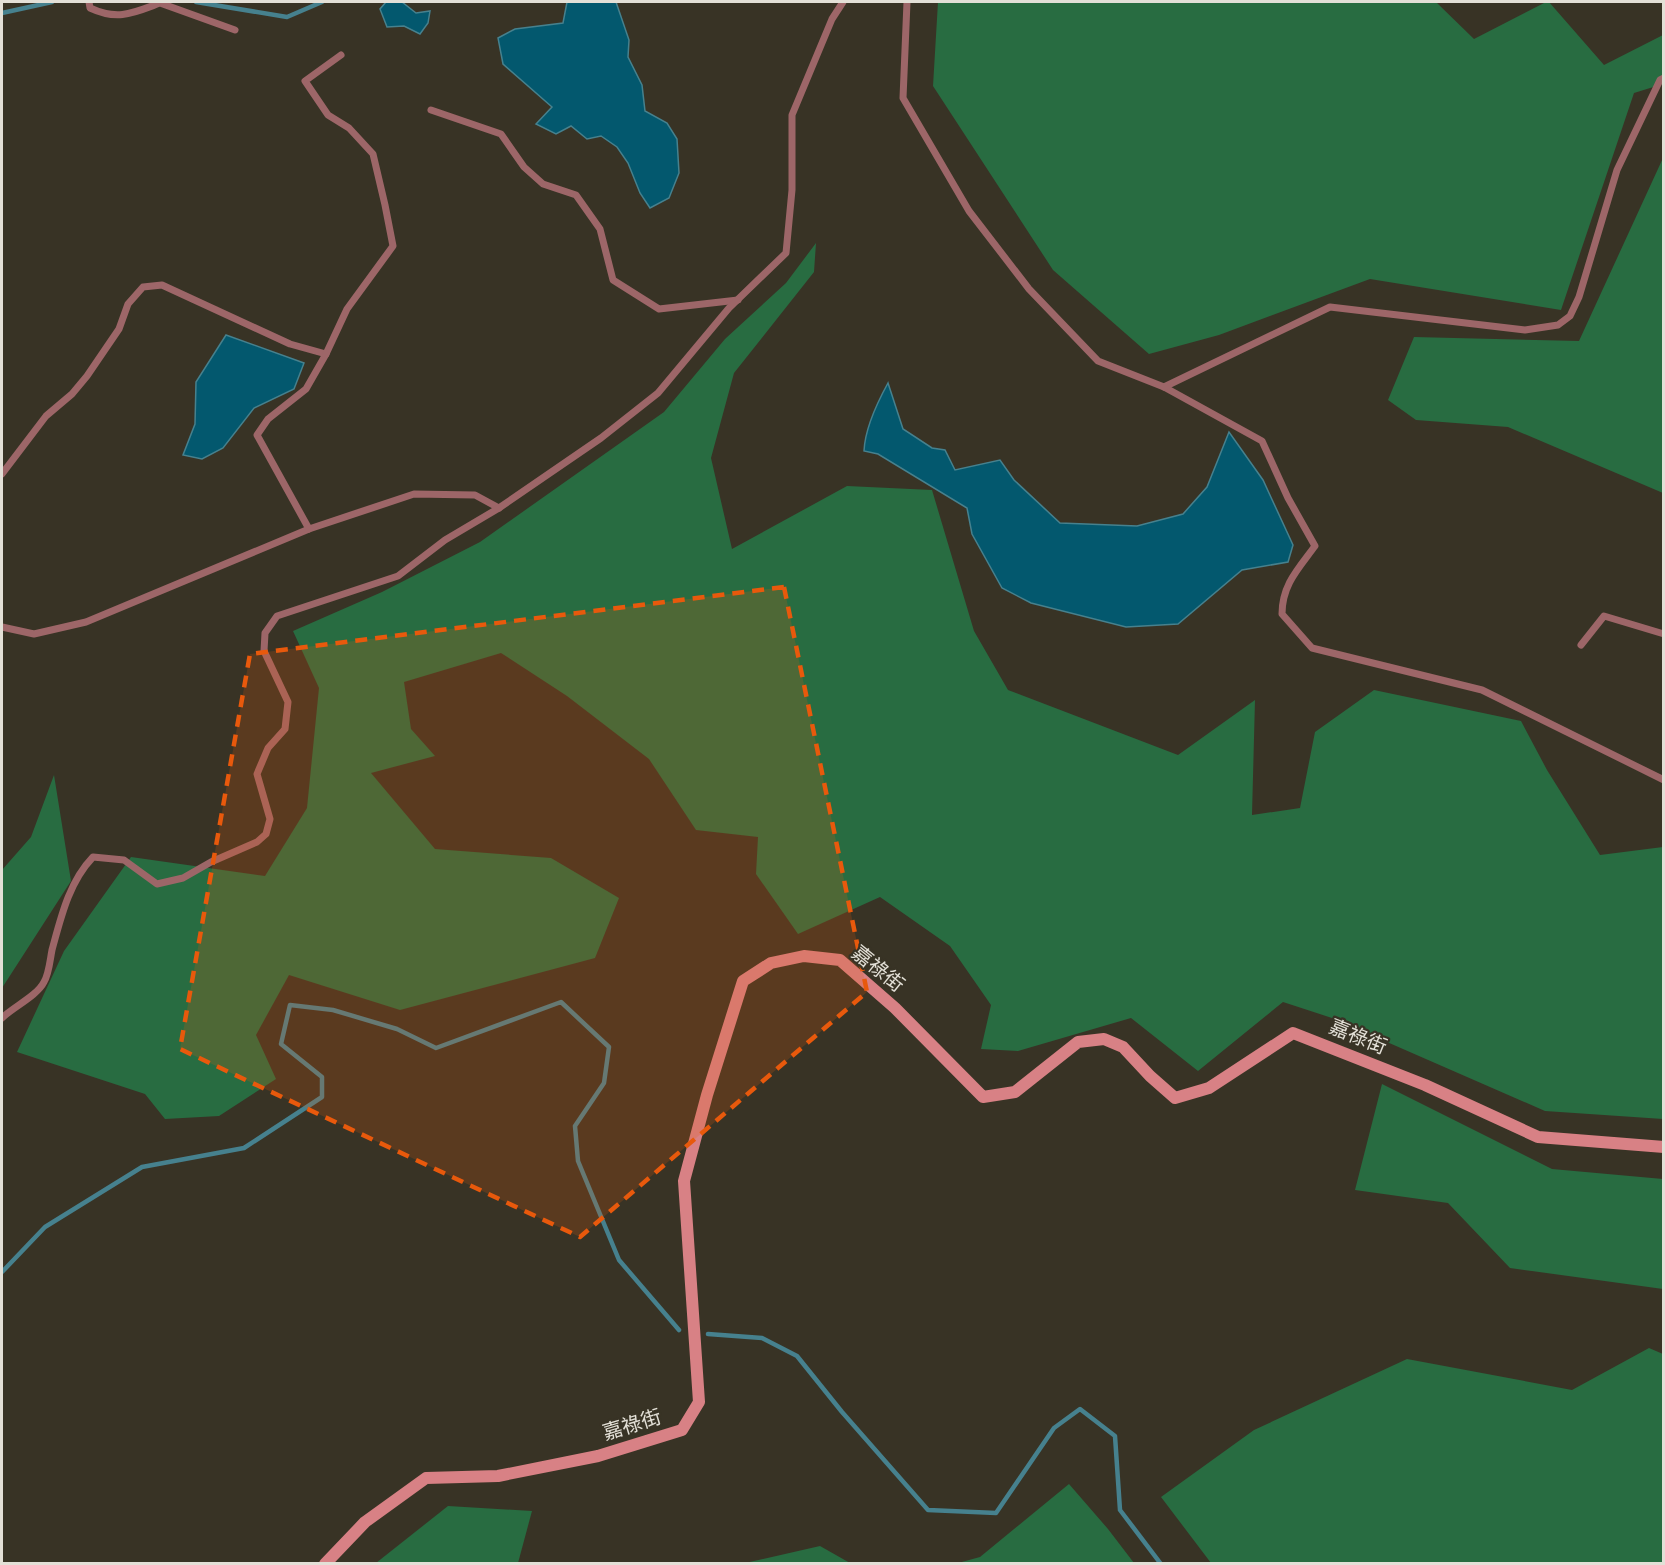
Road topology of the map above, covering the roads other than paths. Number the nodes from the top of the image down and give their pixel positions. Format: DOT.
graph roads {
  1 [pos="89,2"];
  2 [pos="843,2"];
  3 [pos="907,2"];
  4 [pos="235,30"];
  5 [pos="341,55"];
  6 [pos="1664,78"];
  7 [pos="431,110"];
  8 [pos="738,300"];
  9 [pos="326,354"];
  10 [pos="1164,387"];
  11 [pos="2,474"];
  12 [pos="499,508"];
  13 [pos="309,529"];
  14 [pos="2,627"];
  15 [pos="1664,634"];
  16 [pos="1581,645"];
  17 [pos="1664,780"];
  18 [pos="2,1018"];
  19 [pos="1664,1148"];
  20 [pos="325,1563"];
  1 -- 4 [label="lane"];
  2 -- 8 [label="lane"];
  3 -- 10 [label="lane"];
  5 -- 9 [label="lane"];
  6 -- 10 [label="lane"];
  7 -- 8 [label="lane"];
  8 -- 12 [label="lane"];
  9 -- 11 [label="lane"];
  9 -- 13 [label="lane"];
  10 -- 17 [label="lane"];
  12 -- 13 [label="lane"];
  12 -- 18 [label="lane"];
  13 -- 14 [label="lane"];
  15 -- 16 [label="lane"];
  19 -- 20 [label="street, 嘉祿街"];
}
